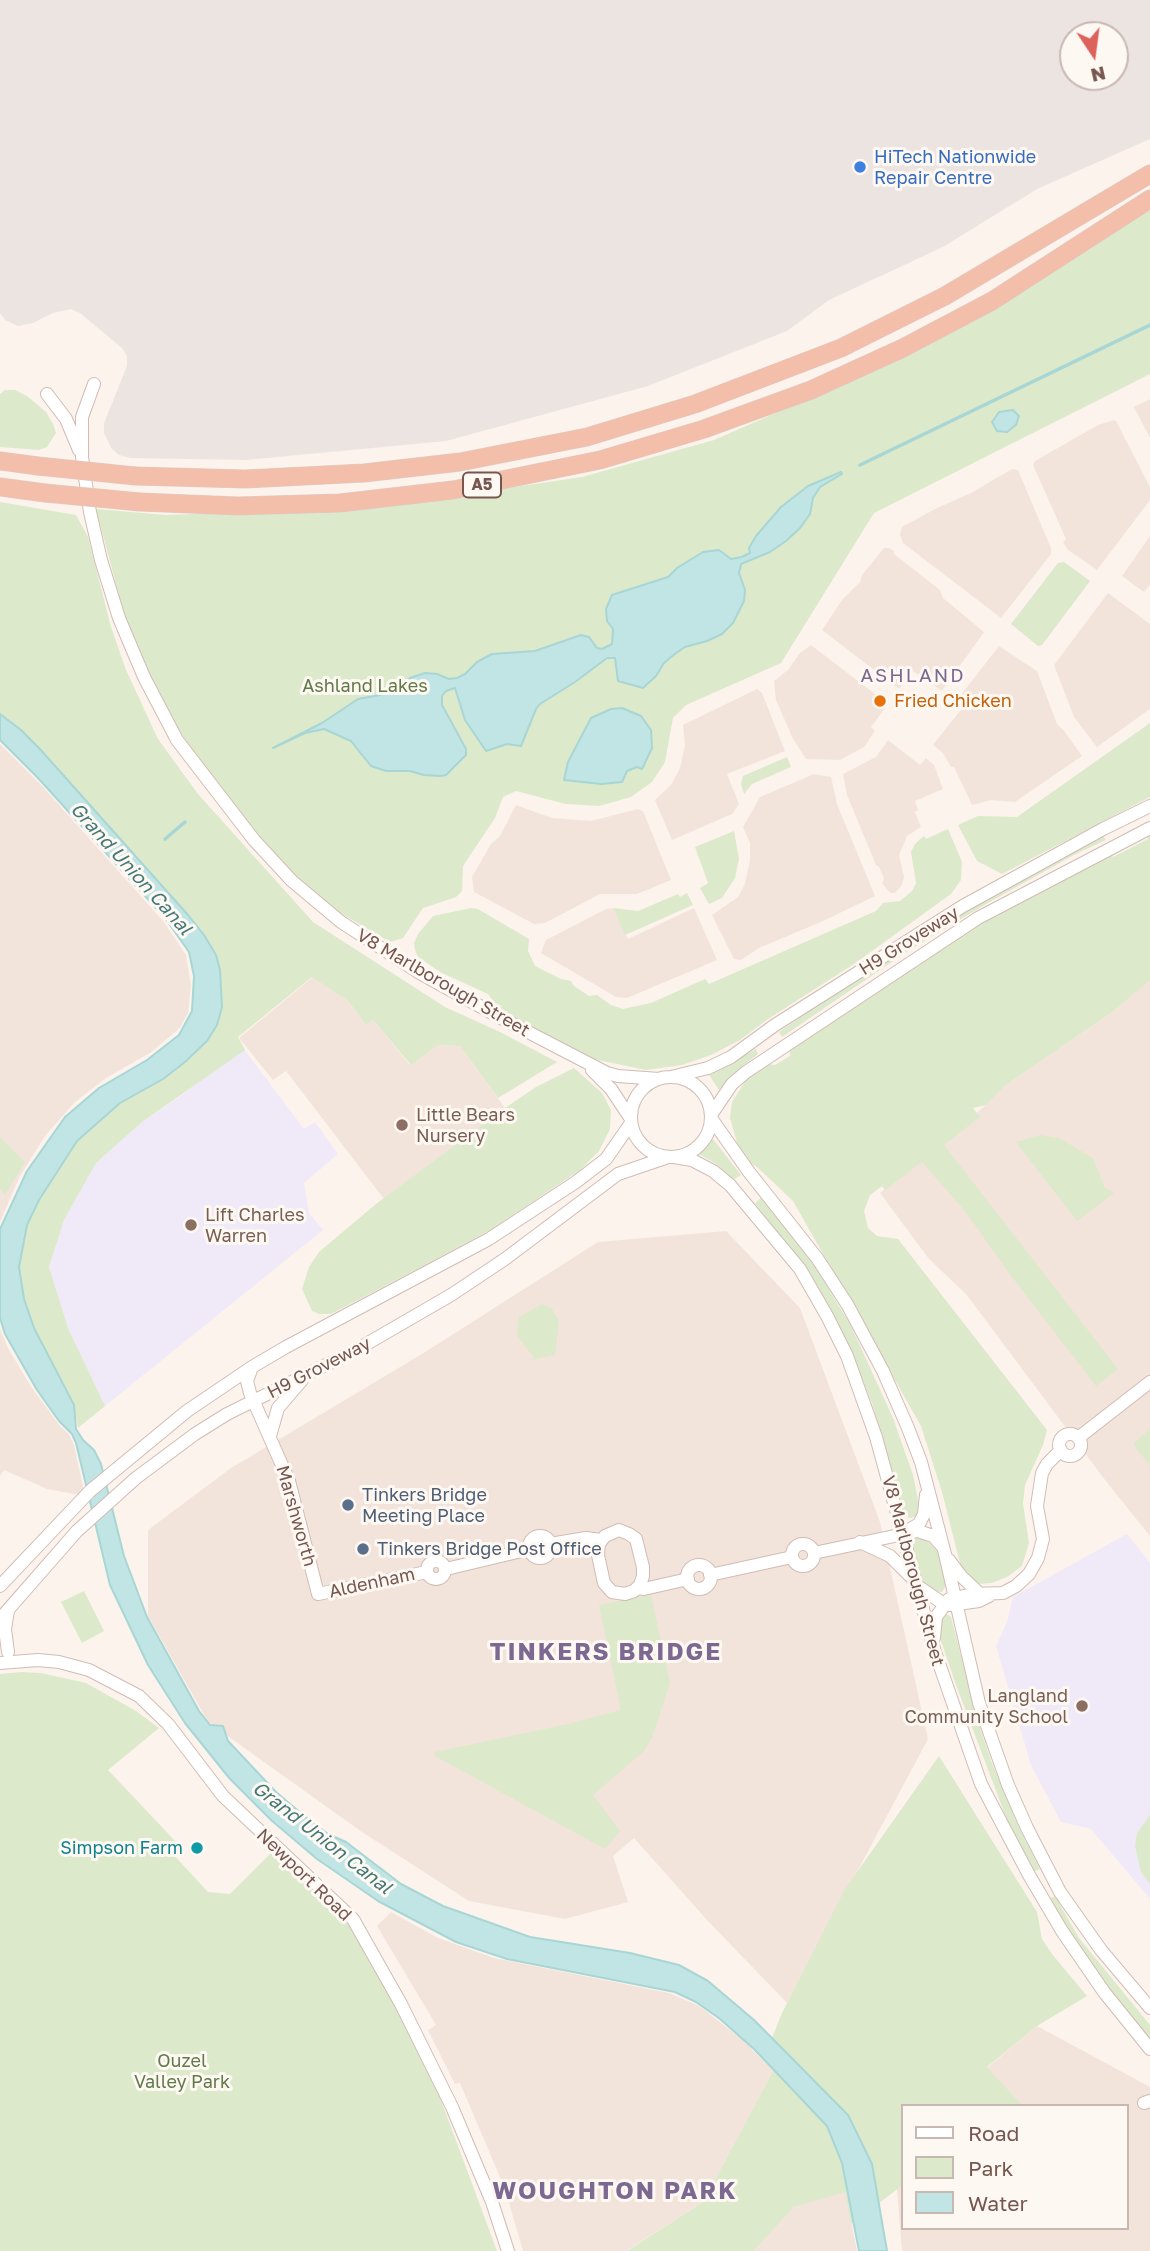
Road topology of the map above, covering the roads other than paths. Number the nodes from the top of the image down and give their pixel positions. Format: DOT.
graph roads {
  1 [pos="1150,174"];
  2 [pos="1150,199"];
  3 [pos="94,384"];
  4 [pos="47,394"];
  5 [pos="82,457"];
  6 [pos="0,461"];
  7 [pos="0,487"];
  8 [pos="1144,809"];
  9 [pos="1149,828"];
  10 [pos="583,1062"];
  11 [pos="665,1078"];
  12 [pos="711,1117"];
  13 [pos="631,1121"];
  14 [pos="671,1157"];
  15 [pos="255,1365"];
  16 [pos="1150,1382"];
  17 [pos="216,1391"];
  18 [pos="282,1392"];
  19 [pos="252,1397"];
  20 [pos="270,1436"];
  21 [pos="927,1485"];
  22 [pos="903,1533"];
  23 [pos="601,1540"];
  24 [pos="860,1542"];
  25 [pos="944,1550"];
  26 [pos="915,1583"];
  27 [pos="0,1586"];
  28 [pos="638,1588"];
  29 [pos="318,1594"];
  30 [pos="986,1594"];
  31 [pos="952,1602"];
  32 [pos="4,1615"];
  33 [pos="934,1649"];
  34 [pos="8,1653"];
  35 [pos="0,1663"];
  36 [pos="1150,2008"];
  37 [pos="1150,2049"];
  38 [pos="508,2251"];
  1 -- 6 [label="highway, A5, bridge"];
  2 -- 7 [label="highway, A5, bridge"];
  3 -- 5 [label="street, V8 Marlborough Street"];
  4 -- 5 [label="street, V8 Marlborough Street"];
  5 -- 10 [label="street, V8 Marlborough Street"];
  8 -- 11 [label="street, H9 Groveway"];
  9 -- 12 [label="street, H9 Groveway"];
  10 -- 11 [label="street, V8 Marlborough Street"];
  10 -- 13 [label="street, V8 Marlborough Street"];
  11 -- 12 [label="street"];
  11 -- 13 [label="street"];
  12 -- 14 [label="street"];
  12 -- 21 [label="street, V8 Marlborough Street"];
  13 -- 14 [label="street"];
  13 -- 15 [label="street, H9 Groveway"];
  14 -- 18 [label="street, H9 Groveway"];
  14 -- 22 [label="street, V8 Marlborough Street"];
  15 -- 17 [label="street, H9 Groveway"];
  15 -- 19 [label="street"];
  16 -- 30 [label="street"];
  17 -- 19 [label="street"];
  17 -- 27 [label="street, H9 Groveway"];
  18 -- 19 [label="street, H9 Groveway"];
  18 -- 20 [label="street"];
  19 -- 20 [label="street, Marshworth"];
  19 -- 32 [label="street, H9 Groveway"];
  20 -- 29 [label="street, Marshworth"];
  21 -- 22 [label="street"];
  21 -- 25 [label="street, V8 Marlborough Street"];
  22 -- 24 [label="street"];
  22 -- 25 [label="street"];
  22 -- 26 [label="street, V8 Marlborough Street"];
  23 -- 28 [label="street"];
  23 -- 28 [label="street"];
  23 -- 29 [label="street, Aldenham"];
  24 -- 26 [label="street"];
  24 -- 28 [label="street"];
  25 -- 30 [label="street"];
  25 -- 31 [label="street, V8 Marlborough Street"];
  26 -- 31 [label="street"];
  26 -- 33 [label="street, V8 Marlborough Street"];
  30 -- 31 [label="street"];
  31 -- 33 [label="street"];
  31 -- 36 [label="street, V8 Marlborough Street"];
  32 -- 34 [label="street"];
  33 -- 37 [label="street, V8 Marlborough Street"];
  34 -- 35 [label="street, Newport Road"];
  34 -- 38 [label="street, Newport Road"];
}
